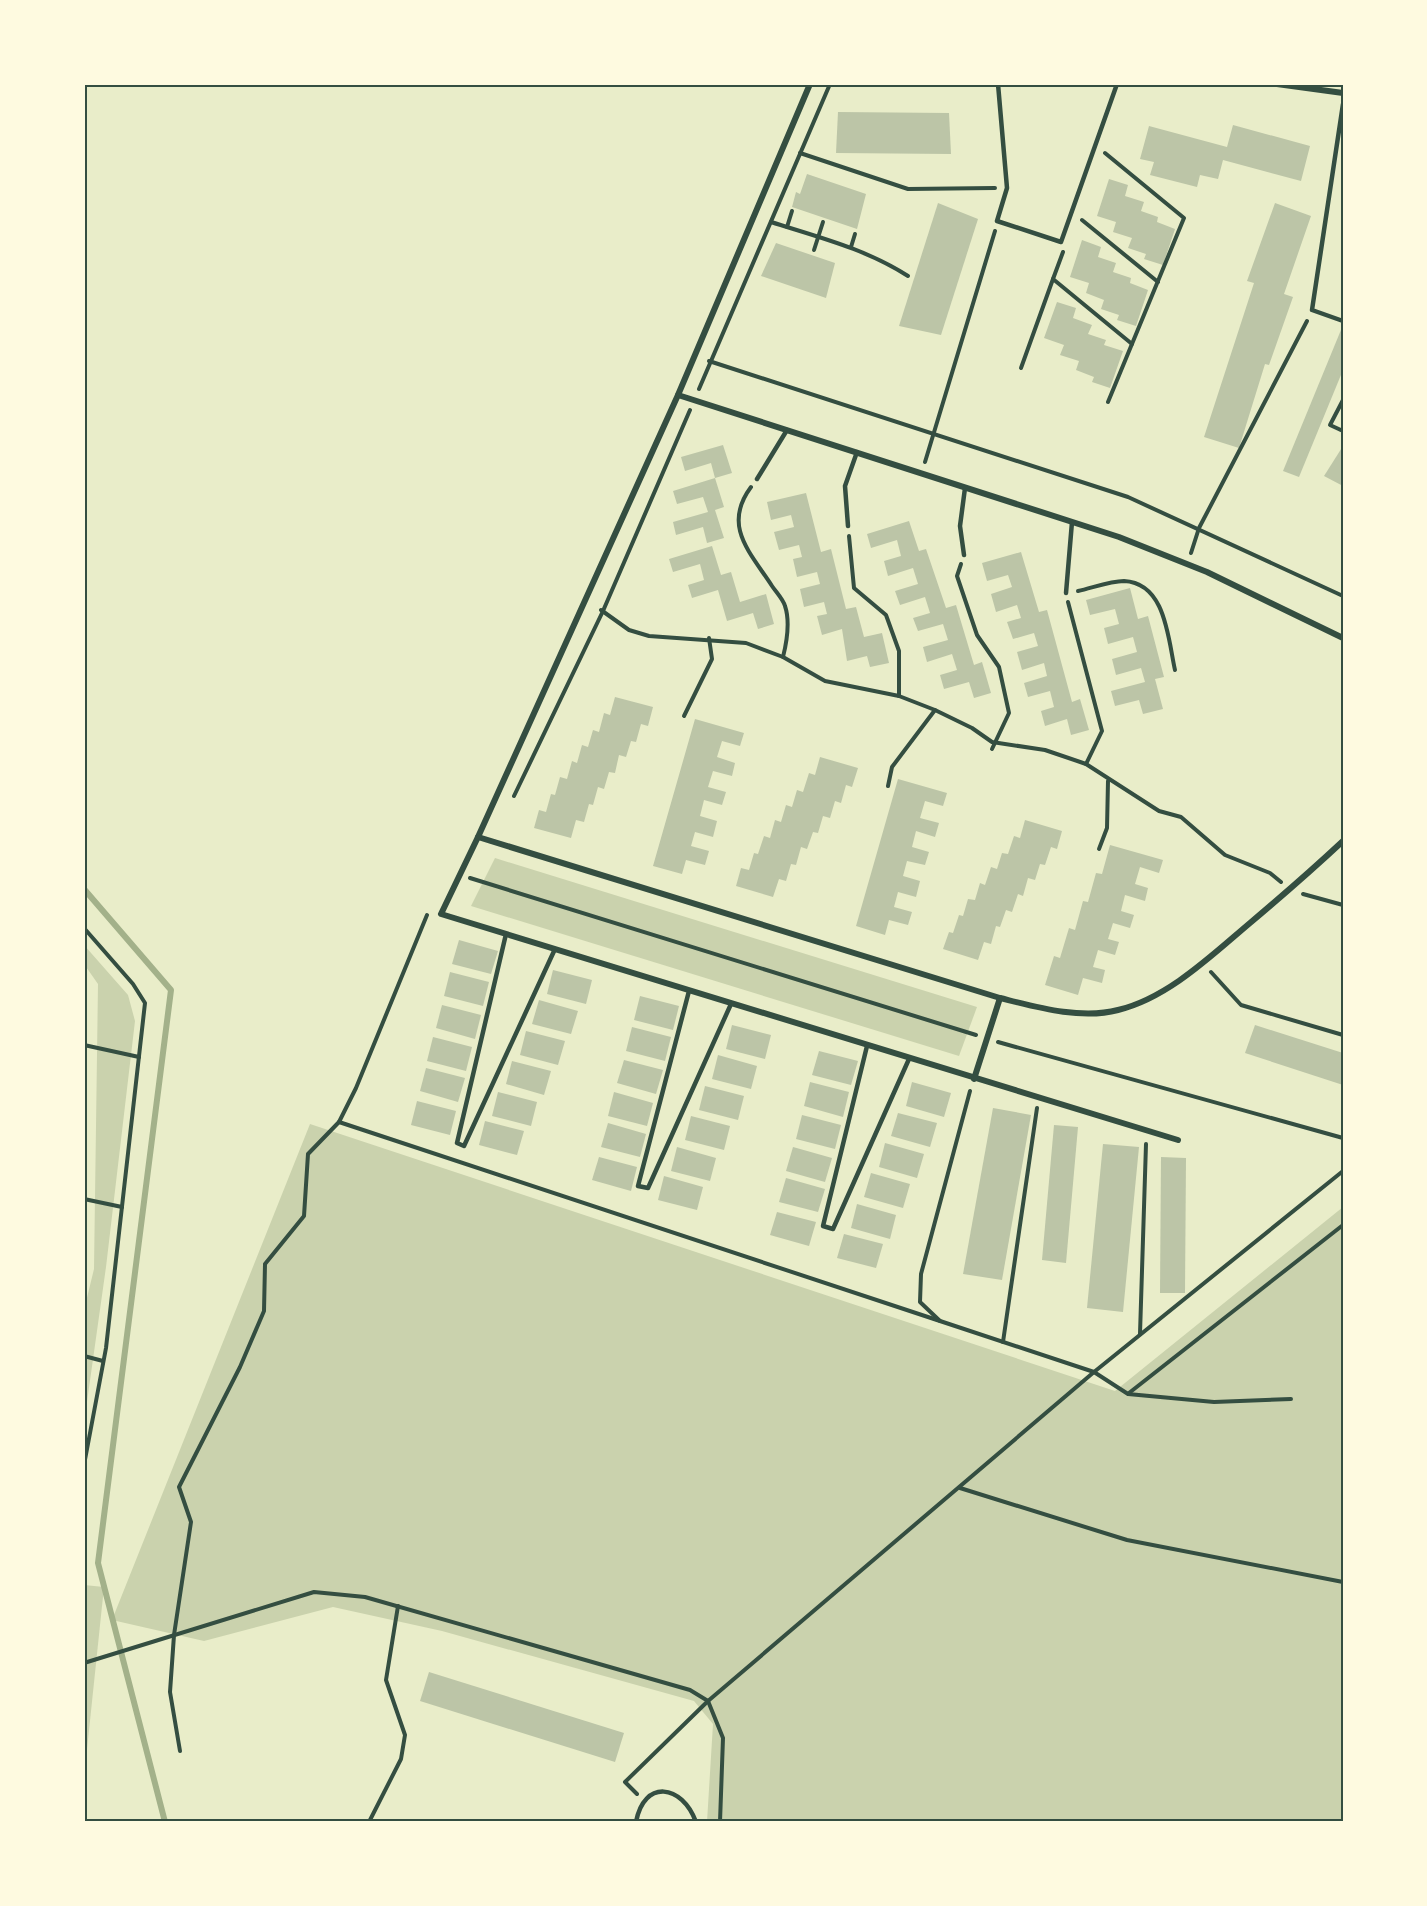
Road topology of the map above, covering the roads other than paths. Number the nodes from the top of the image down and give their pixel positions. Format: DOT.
graph roads {
  1 [pos="810,84"];
  2 [pos="998,84"];
  3 [pos="1117,84"];
  4 [pos="1277,84"];
  5 [pos="1343,93"];
  6 [pos="1343,104"];
  7 [pos="1343,321"];
  8 [pos="678,395"];
  9 [pos="787,430"];
  10 [pos="857,452"];
  11 [pos="757,479"];
  12 [pos="965,488"];
  13 [pos="1072,522"];
  14 [pos="848,526"];
  15 [pos="964,555"];
  16 [pos="1066,593"];
  17 [pos="1343,638"];
  18 [pos="478,837"];
  19 [pos="1343,841"];
  20 [pos="506,934"];
  21 [pos="555,949"];
  22 [pos="689,991"];
  23 [pos="1000,998"];
  24 [pos="731,1004"];
  25 [pos="867,1046"];
  26 [pos="909,1059"];
  27 [pos="974,1079"];
  28 [pos="1178,1140"];
  29 [pos="636,1822"];
  30 [pos="696,1822"];
  1 -- 8 [label="street"];
  2 -- 3 [label="lane"];
  4 -- 5 [label="street"];
  6 -- 7 [label="lane"];
  8 -- 9 [label="street"];
  8 -- 18 [label="street"];
  9 -- 10 [label="street"];
  9 -- 11 [label="lane"];
  10 -- 12 [label="street"];
  10 -- 14 [label="lane"];
  12 -- 13 [label="street"];
  12 -- 15 [label="lane"];
  13 -- 16 [label="lane"];
  13 -- 17 [label="street"];
  18 -- 20 [label="street"];
  18 -- 23 [label="street"];
  19 -- 23 [label="street"];
  20 -- 21 [label="street"];
  20 -- 21 [label="lane"];
  21 -- 22 [label="street"];
  22 -- 24 [label="street"];
  22 -- 24 [label="lane"];
  23 -- 27 [label="street"];
  24 -- 25 [label="street"];
  25 -- 26 [label="street"];
  25 -- 26 [label="lane"];
  26 -- 27 [label="street"];
  27 -- 28 [label="street"];
  29 -- 30 [label="lane"];
}
